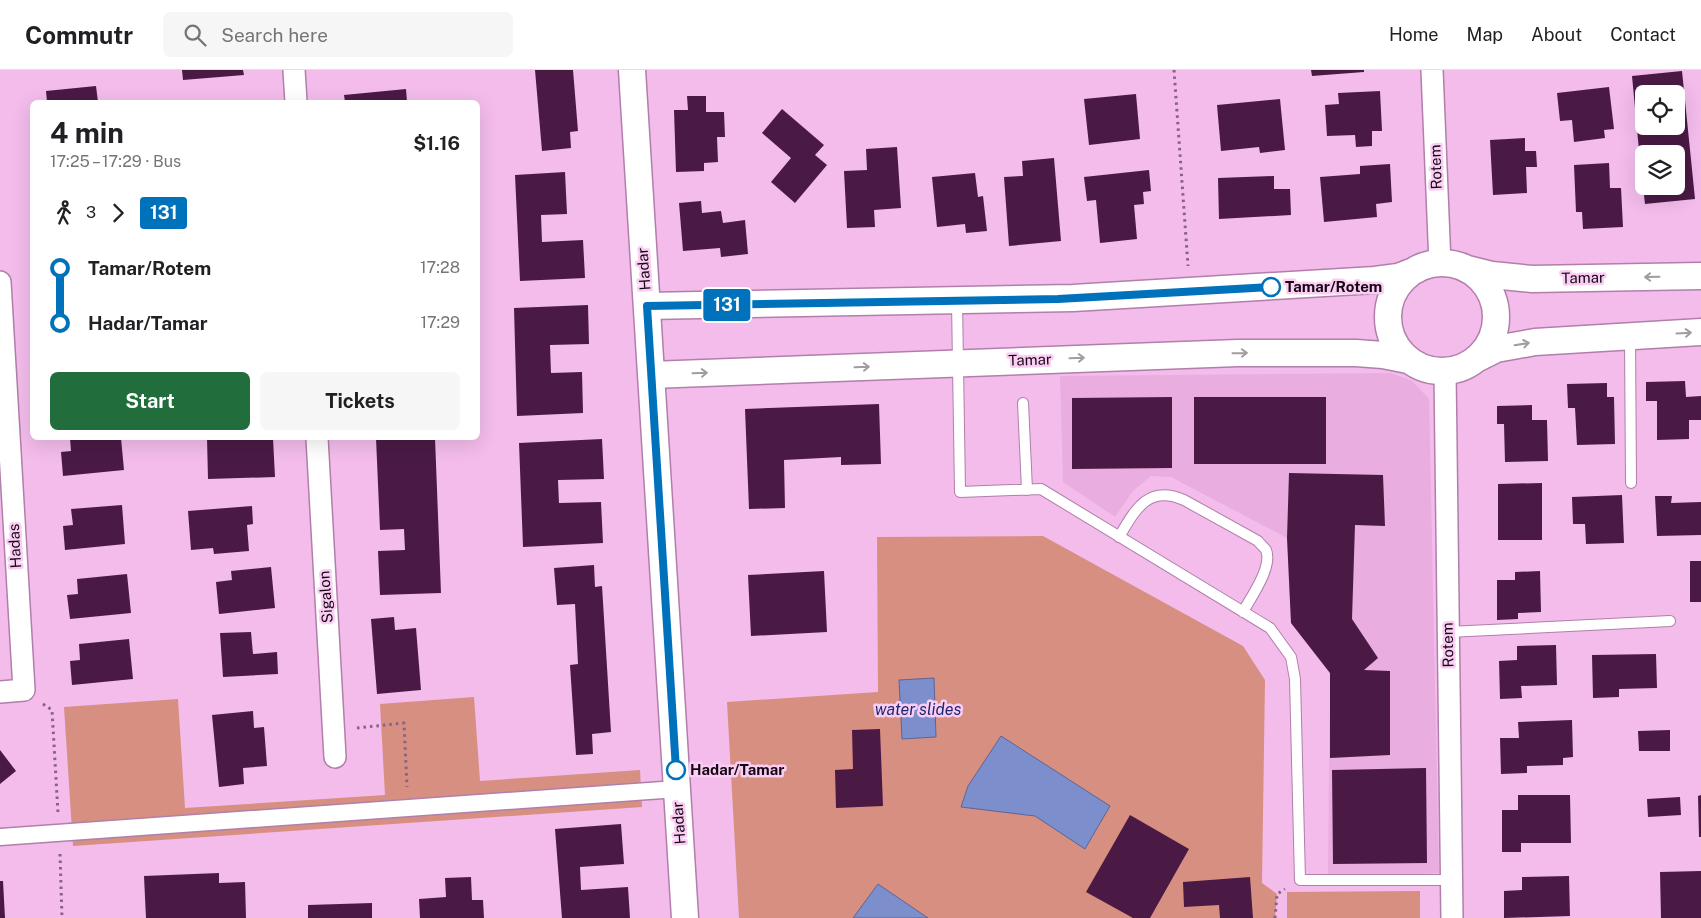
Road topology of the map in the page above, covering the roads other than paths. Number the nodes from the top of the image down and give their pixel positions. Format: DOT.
graph roads {
  1 [pos="294,70"];
  2 [pos="632,70"];
  3 [pos="1432,70"];
  4 [pos="296,100"];
  5 [pos="1428,267"];
  6 [pos="1466,269"];
  7 [pos="1701,276"];
  8 [pos="0,282"];
  9 [pos="957,300"];
  10 [pos="647,306"];
  11 [pos="1701,332"];
  12 [pos="1630,336"];
  13 [pos="1476,359"];
  14 [pos="1408,360"];
  15 [pos="957,363"];
  16 [pos="1445,371"];
  17 [pos="651,375"];
  18 [pos="1023,403"];
  19 [pos="317,440"];
  20 [pos="1631,483"];
  21 [pos="1027,490"];
  22 [pos="1119,537"];
  23 [pos="1243,612"];
  24 [pos="1670,621"];
  25 [pos="1448,632"];
  26 [pos="0,692"];
  27 [pos="336,757"];
  28 [pos="677,790"];
  29 [pos="0,837"];
  30 [pos="1451,880"];
  31 [pos="685,918"];
  32 [pos="1452,918"];
  1 -- 4 [label="street"];
  2 -- 10 [label="street, Hadar"];
  3 -- 5 [label="street, Rotem"];
  5 -- 6 [label="street"];
  5 -- 9 [label="street"];
  5 -- 14 [label="street"];
  7 -- 6 [label="street, Tamar, one-way"];
  6 -- 13 [label="street"];
  8 -- 26 [label="street, Hadas"];
  9 -- 10 [label="street"];
  9 -- 15 [label="lane"];
  10 -- 17 [label="street, Hadar"];
  12 -- 11 [label="street, one-way"];
  13 -- 12 [label="street, one-way"];
  12 -- 20 [label="lane"];
  13 -- 16 [label="street"];
  15 -- 14 [label="street, Tamar, one-way"];
  14 -- 16 [label="street"];
  17 -- 15 [label="street, Tamar, one-way"];
  15 -- 21 [label="lane"];
  16 -- 25 [label="street, Rotem"];
  17 -- 28 [label="street, Hadar"];
  18 -- 21 [label="lane"];
  19 -- 27 [label="street, Sigalon"];
  21 -- 22 [label="lane"];
  22 -- 23 [label="lane"];
  22 -- 23 [label="lane"];
  23 -- 30 [label="lane"];
  24 -- 25 [label="lane"];
  25 -- 30 [label="street, Rotem"];
  28 -- 29 [label="street"];
  28 -- 31 [label="street, Hadar"];
  30 -- 32 [label="street, Rotem"];
}
